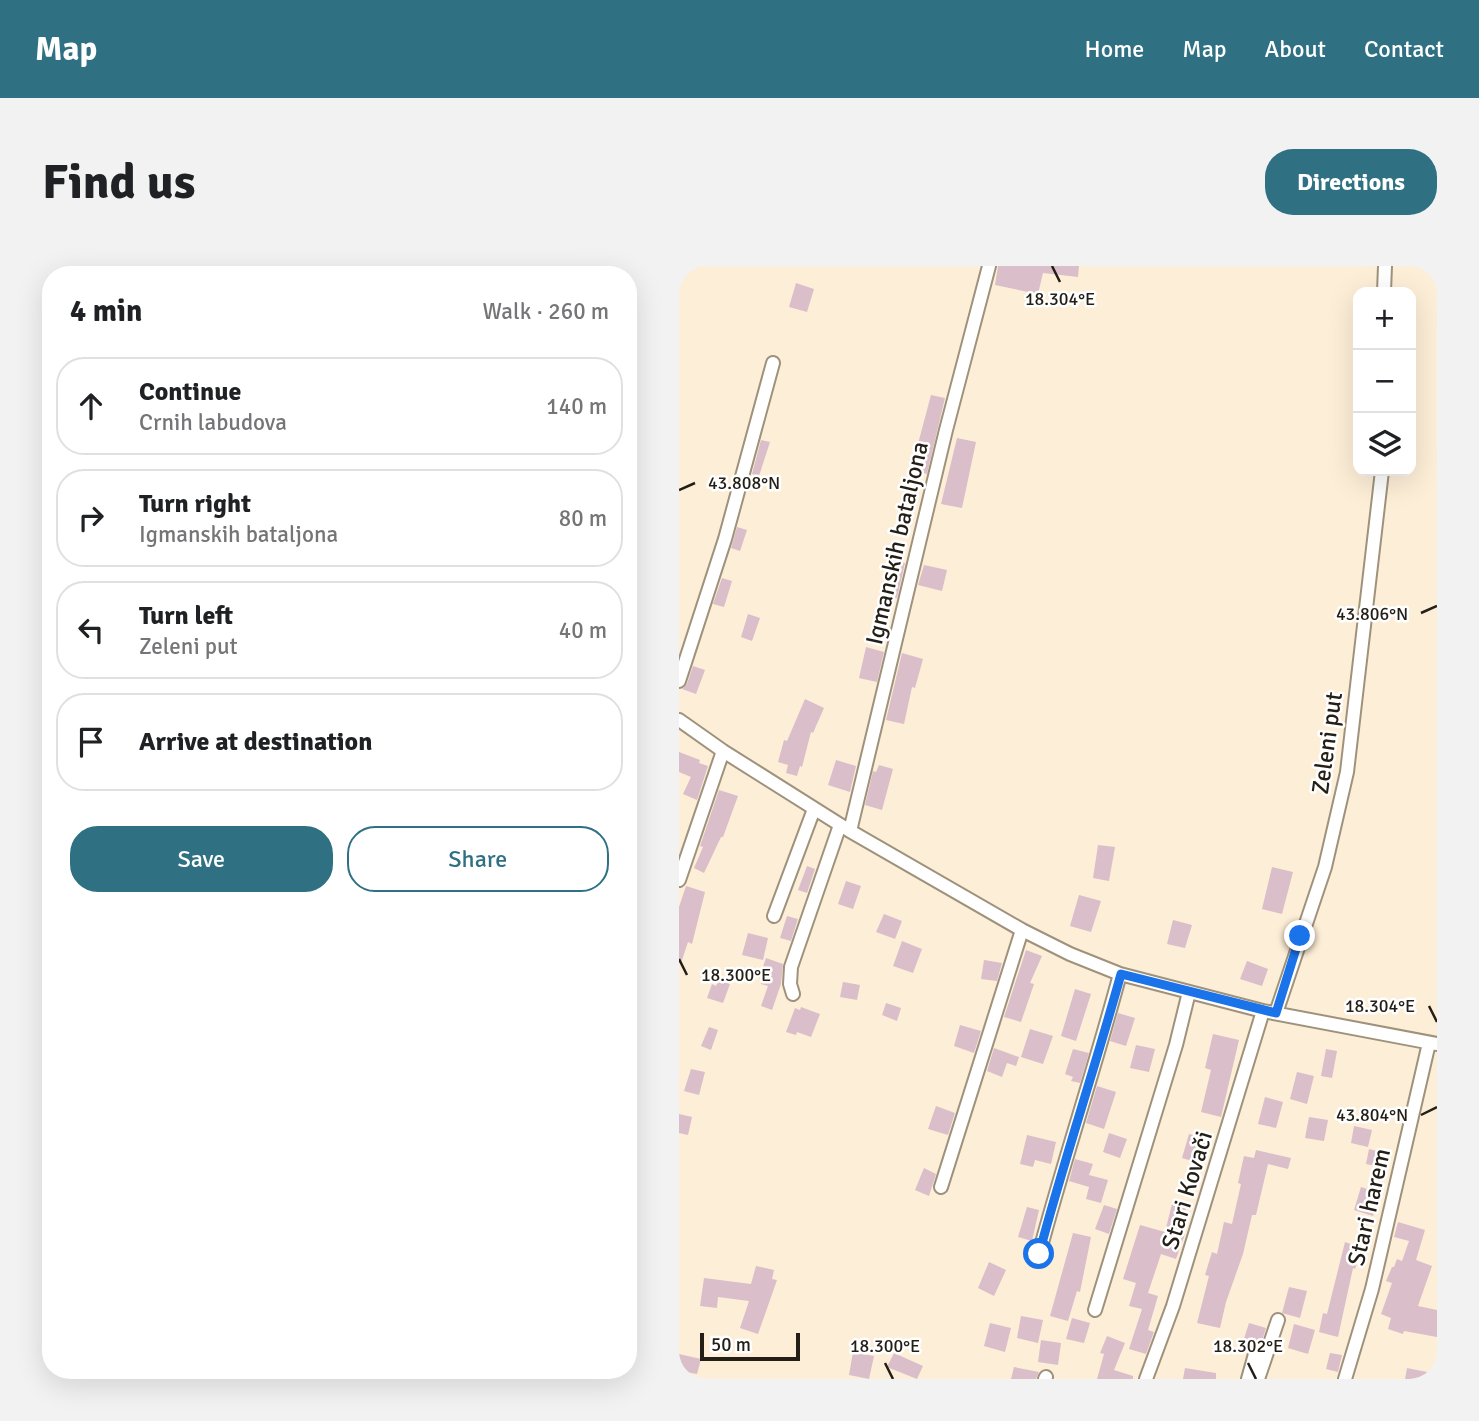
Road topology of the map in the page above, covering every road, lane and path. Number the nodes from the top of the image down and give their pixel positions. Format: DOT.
graph roads {
  1 [pos="989,266"];
  2 [pos="1385,266"];
  3 [pos="1384,287"];
  4 [pos="773,363"];
  5 [pos="1380,476"];
  6 [pos="679,681"];
  7 [pos="679,720"];
  8 [pos="723,751"];
  9 [pos="814,808"];
  10 [pos="845,828"];
  11 [pos="679,880"];
  12 [pos="774,916"];
  13 [pos="1022,930"];
  14 [pos="1121,974"];
  15 [pos="1189,992"];
  16 [pos="793,994"];
  17 [pos="1270,1012"];
  18 [pos="1433,1044"];
  19 [pos="941,1187"];
  20 [pos="1039,1254"];
  21 [pos="1095,1310"];
  22 [pos="1278,1320"];
  23 [pos="1255,1354"];
  24 [pos="1146,1379"];
  25 [pos="1248,1379"];
  26 [pos="1258,1379"];
  27 [pos="1345,1379"];
  1 -- 10 [label="street, Igmanskih bataljona"];
  2 -- 3 [label="street"];
  4 -- 6 [label="street"];
  5 -- 17 [label="street, Zeleni put"];
  7 -- 8 [label="street"];
  8 -- 9 [label="street"];
  8 -- 11 [label="street"];
  9 -- 10 [label="street"];
  9 -- 12 [label="street"];
  10 -- 13 [label="street"];
  10 -- 16 [label="street, Igmanskih bataljona"];
  13 -- 14 [label="street"];
  13 -- 19 [label="street"];
  14 -- 15 [label="street"];
  14 -- 20 [label="street"];
  15 -- 17 [label="street"];
  15 -- 21 [label="street"];
  17 -- 18 [label="street"];
  17 -- 24 [label="street, Stari Kovači"];
  18 -- 27 [label="street, Stari harem"];
  22 -- 26 [label="street"];
  23 -- 25 [label="street"];
}
